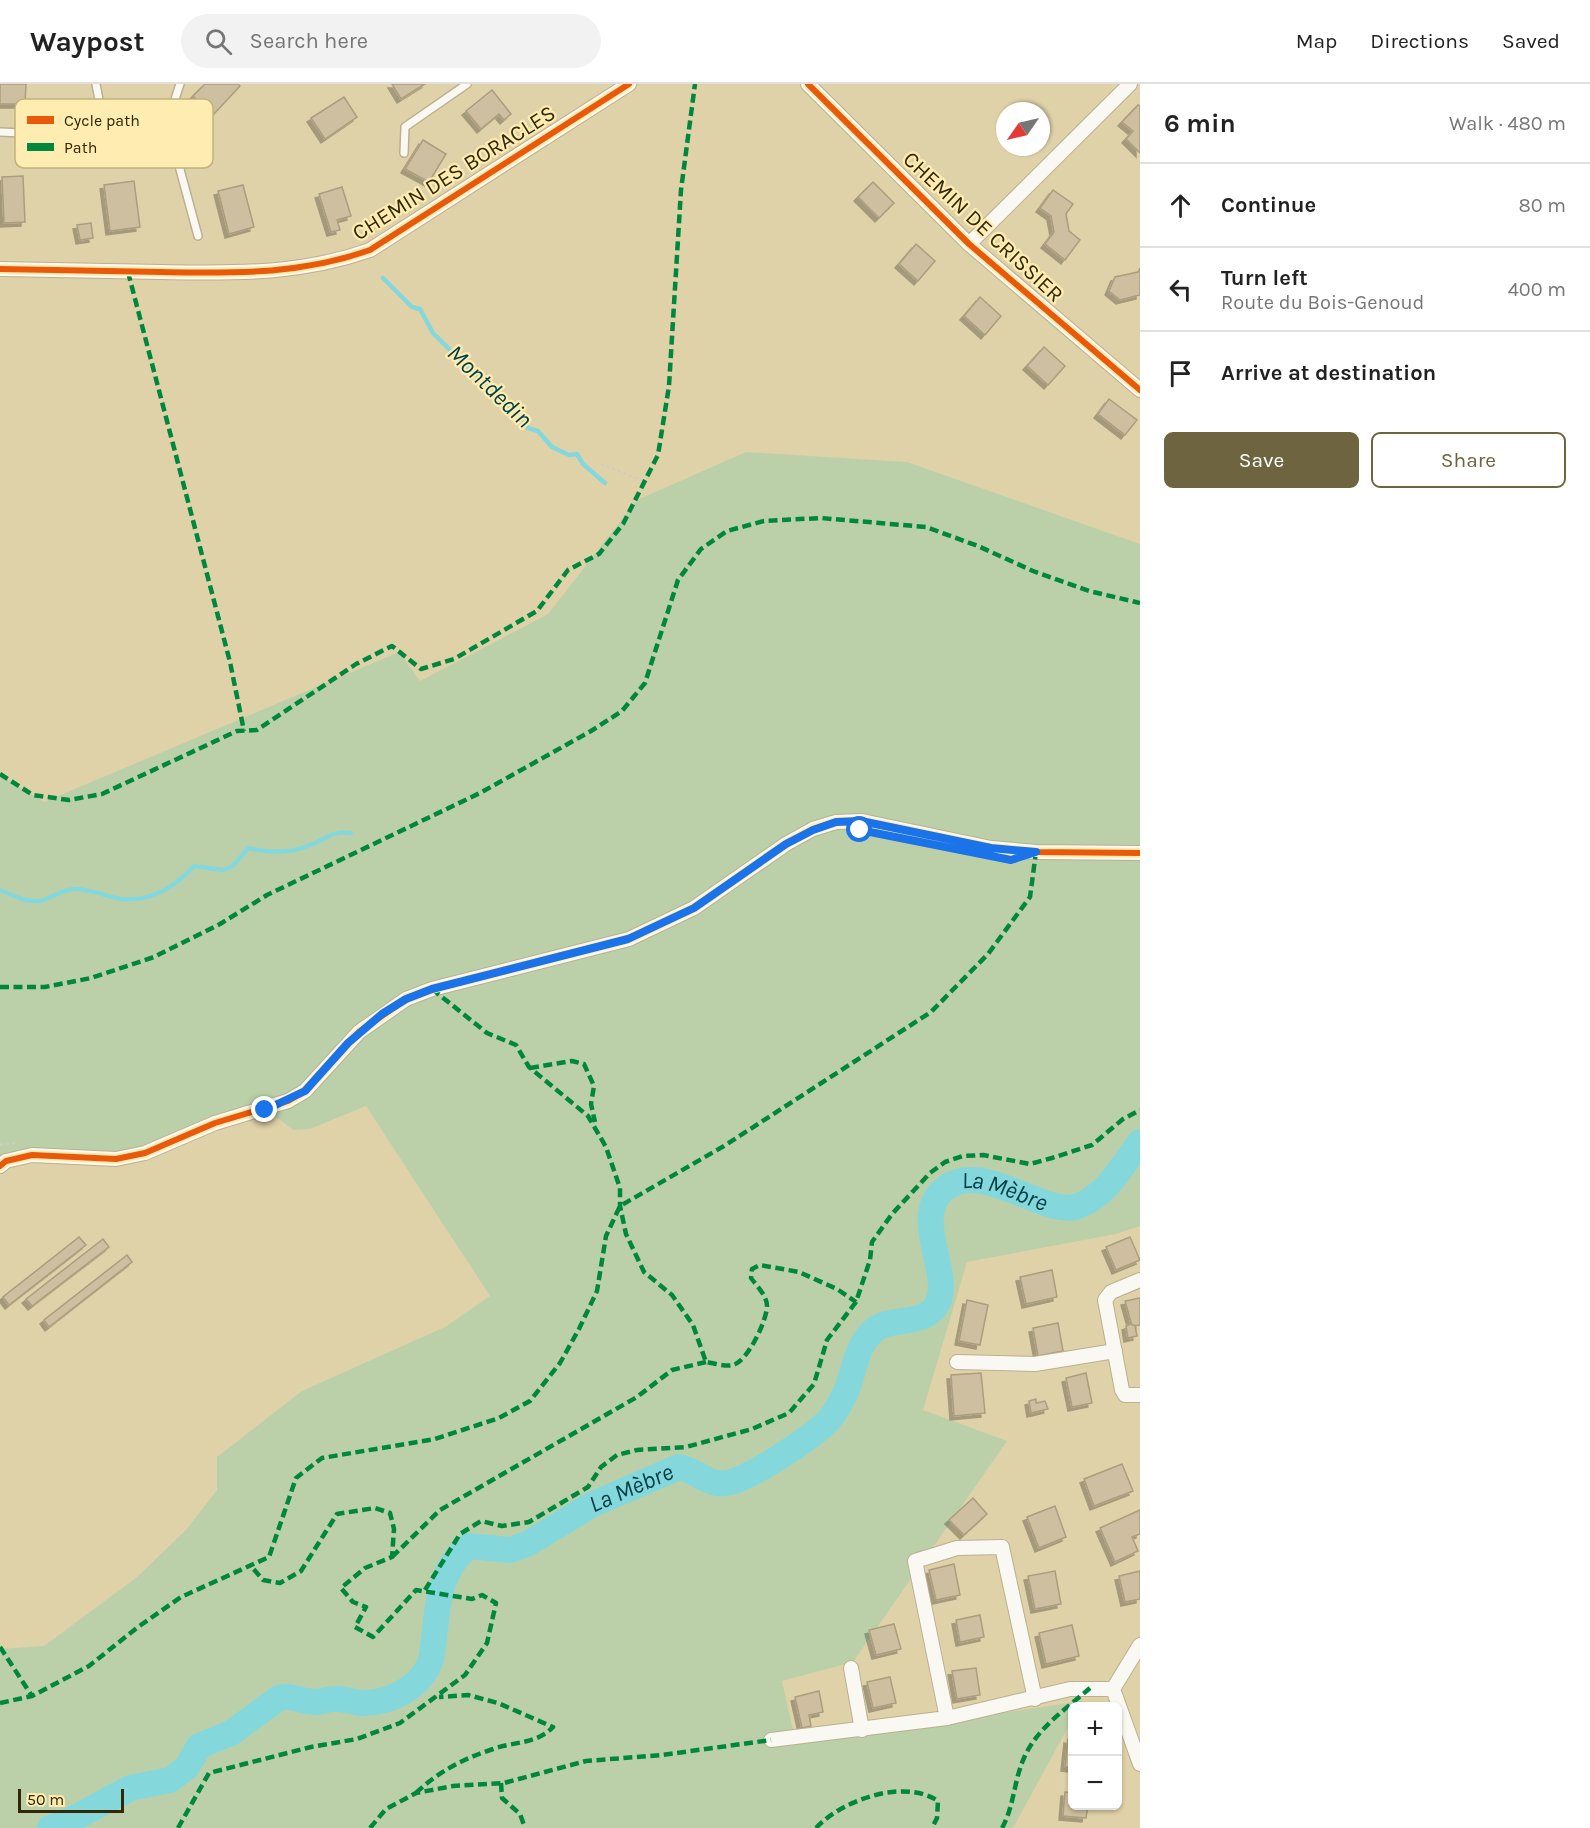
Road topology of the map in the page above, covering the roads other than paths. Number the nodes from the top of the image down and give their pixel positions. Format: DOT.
graph roads {
  1 [pos="96,84"];
  2 [pos="180,84"];
  3 [pos="467,84"];
  4 [pos="808,84"];
  5 [pos="1130,84"];
  6 [pos="624,85"];
  7 [pos="99,99"];
  8 [pos="175,99"];
  9 [pos="0,132"];
  10 [pos="15,133"];
  11 [pos="404,153"];
  12 [pos="181,168"];
  13 [pos="198,236"];
  14 [pos="969,244"];
  15 [pos="0,269"];
  16 [pos="1140,390"];
  17 [pos="1140,853"];
  18 [pos="0,1166"];
  19 [pos="1140,1280"];
  20 [pos="1115,1351"];
  21 [pos="957,1362"];
  22 [pos="1140,1395"];
  23 [pos="1140,1646"];
  24 [pos="851,1668"];
  25 [pos="1113,1689"];
  26 [pos="1035,1699"];
  27 [pos="947,1718"];
  28 [pos="862,1730"];
  29 [pos="771,1740"];
  30 [pos="1140,1764"];
  1 -- 7 [label="lane"];
  2 -- 8 [label="lane"];
  3 -- 11 [label="lane"];
  4 -- 14 [label="street, CHEMIN DE CRISSIER"];
  5 -- 14 [label="street"];
  6 -- 15 [label="street, CHEMIN DES BORACLES"];
  9 -- 10 [label="lane"];
  12 -- 13 [label="lane"];
  14 -- 16 [label="street, CHEMIN DE CRISSIER"];
  17 -- 18 [label="street"];
  19 -- 20 [label="street"];
  20 -- 21 [label="street"];
  20 -- 22 [label="street"];
  23 -- 25 [label="street"];
  24 -- 28 [label="street"];
  25 -- 26 [label="street"];
  25 -- 30 [label="street"];
  26 -- 27 [label="street"];
  26 -- 27 [label="street"];
  27 -- 28 [label="street"];
  28 -- 29 [label="street"];
}
